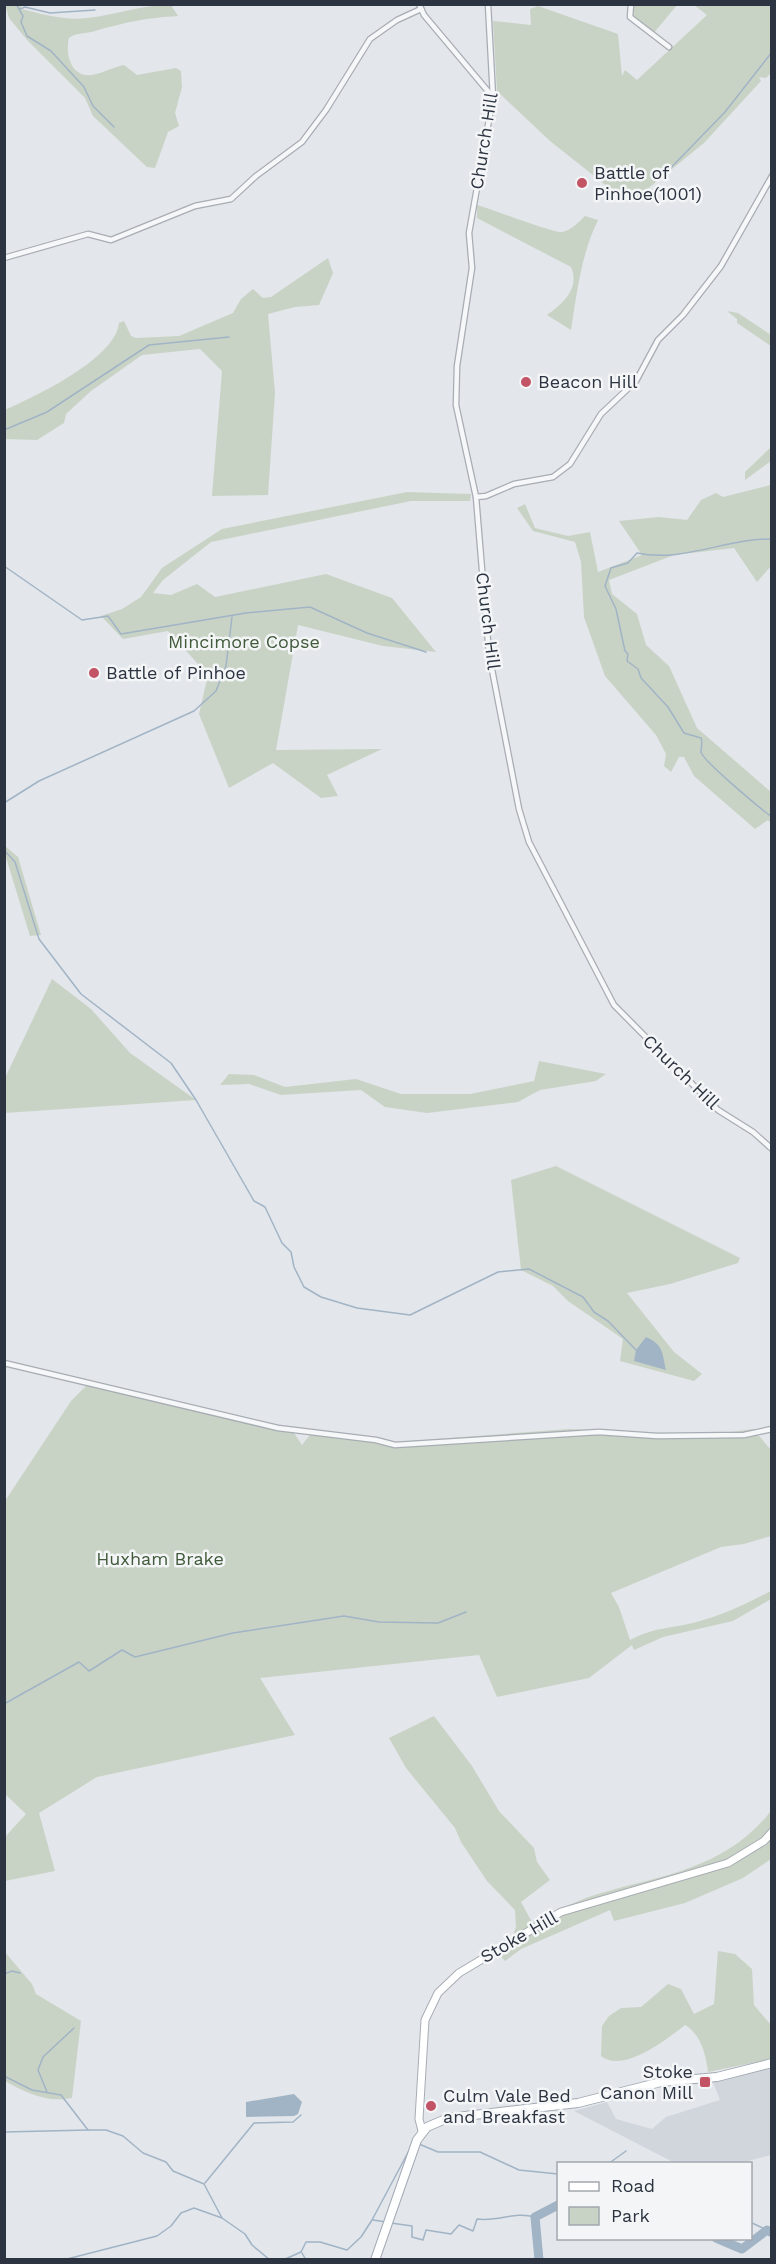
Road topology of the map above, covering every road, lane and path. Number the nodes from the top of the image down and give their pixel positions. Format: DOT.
graph roads {
  1 [pos="488,4"];
  2 [pos="631,4"];
  3 [pos="420,7"];
  4 [pos="669,47"];
  5 [pos="493,97"];
  6 [pos="771,176"];
  7 [pos="4,258"];
  8 [pos="476,497"];
  9 [pos="771,1149"];
  10 [pos="4,1363"];
  11 [pos="771,1430"];
  12 [pos="771,1832"];
  13 [pos="771,2063"];
  14 [pos="422,2131"];
  15 [pos="375,2259"];
  1 -- 5 [label="street, Church Hill"];
  2 -- 4 [label="street"];
  3 -- 5 [label="street"];
  3 -- 7 [label="street"];
  5 -- 8 [label="street, Church Hill"];
  6 -- 8 [label="street"];
  8 -- 9 [label="street, Church Hill"];
  10 -- 11 [label="street"];
  12 -- 14 [label="street, Stoke Hill"];
  13 -- 14 [label="main road"];
  14 -- 15 [label="main road"];
}
